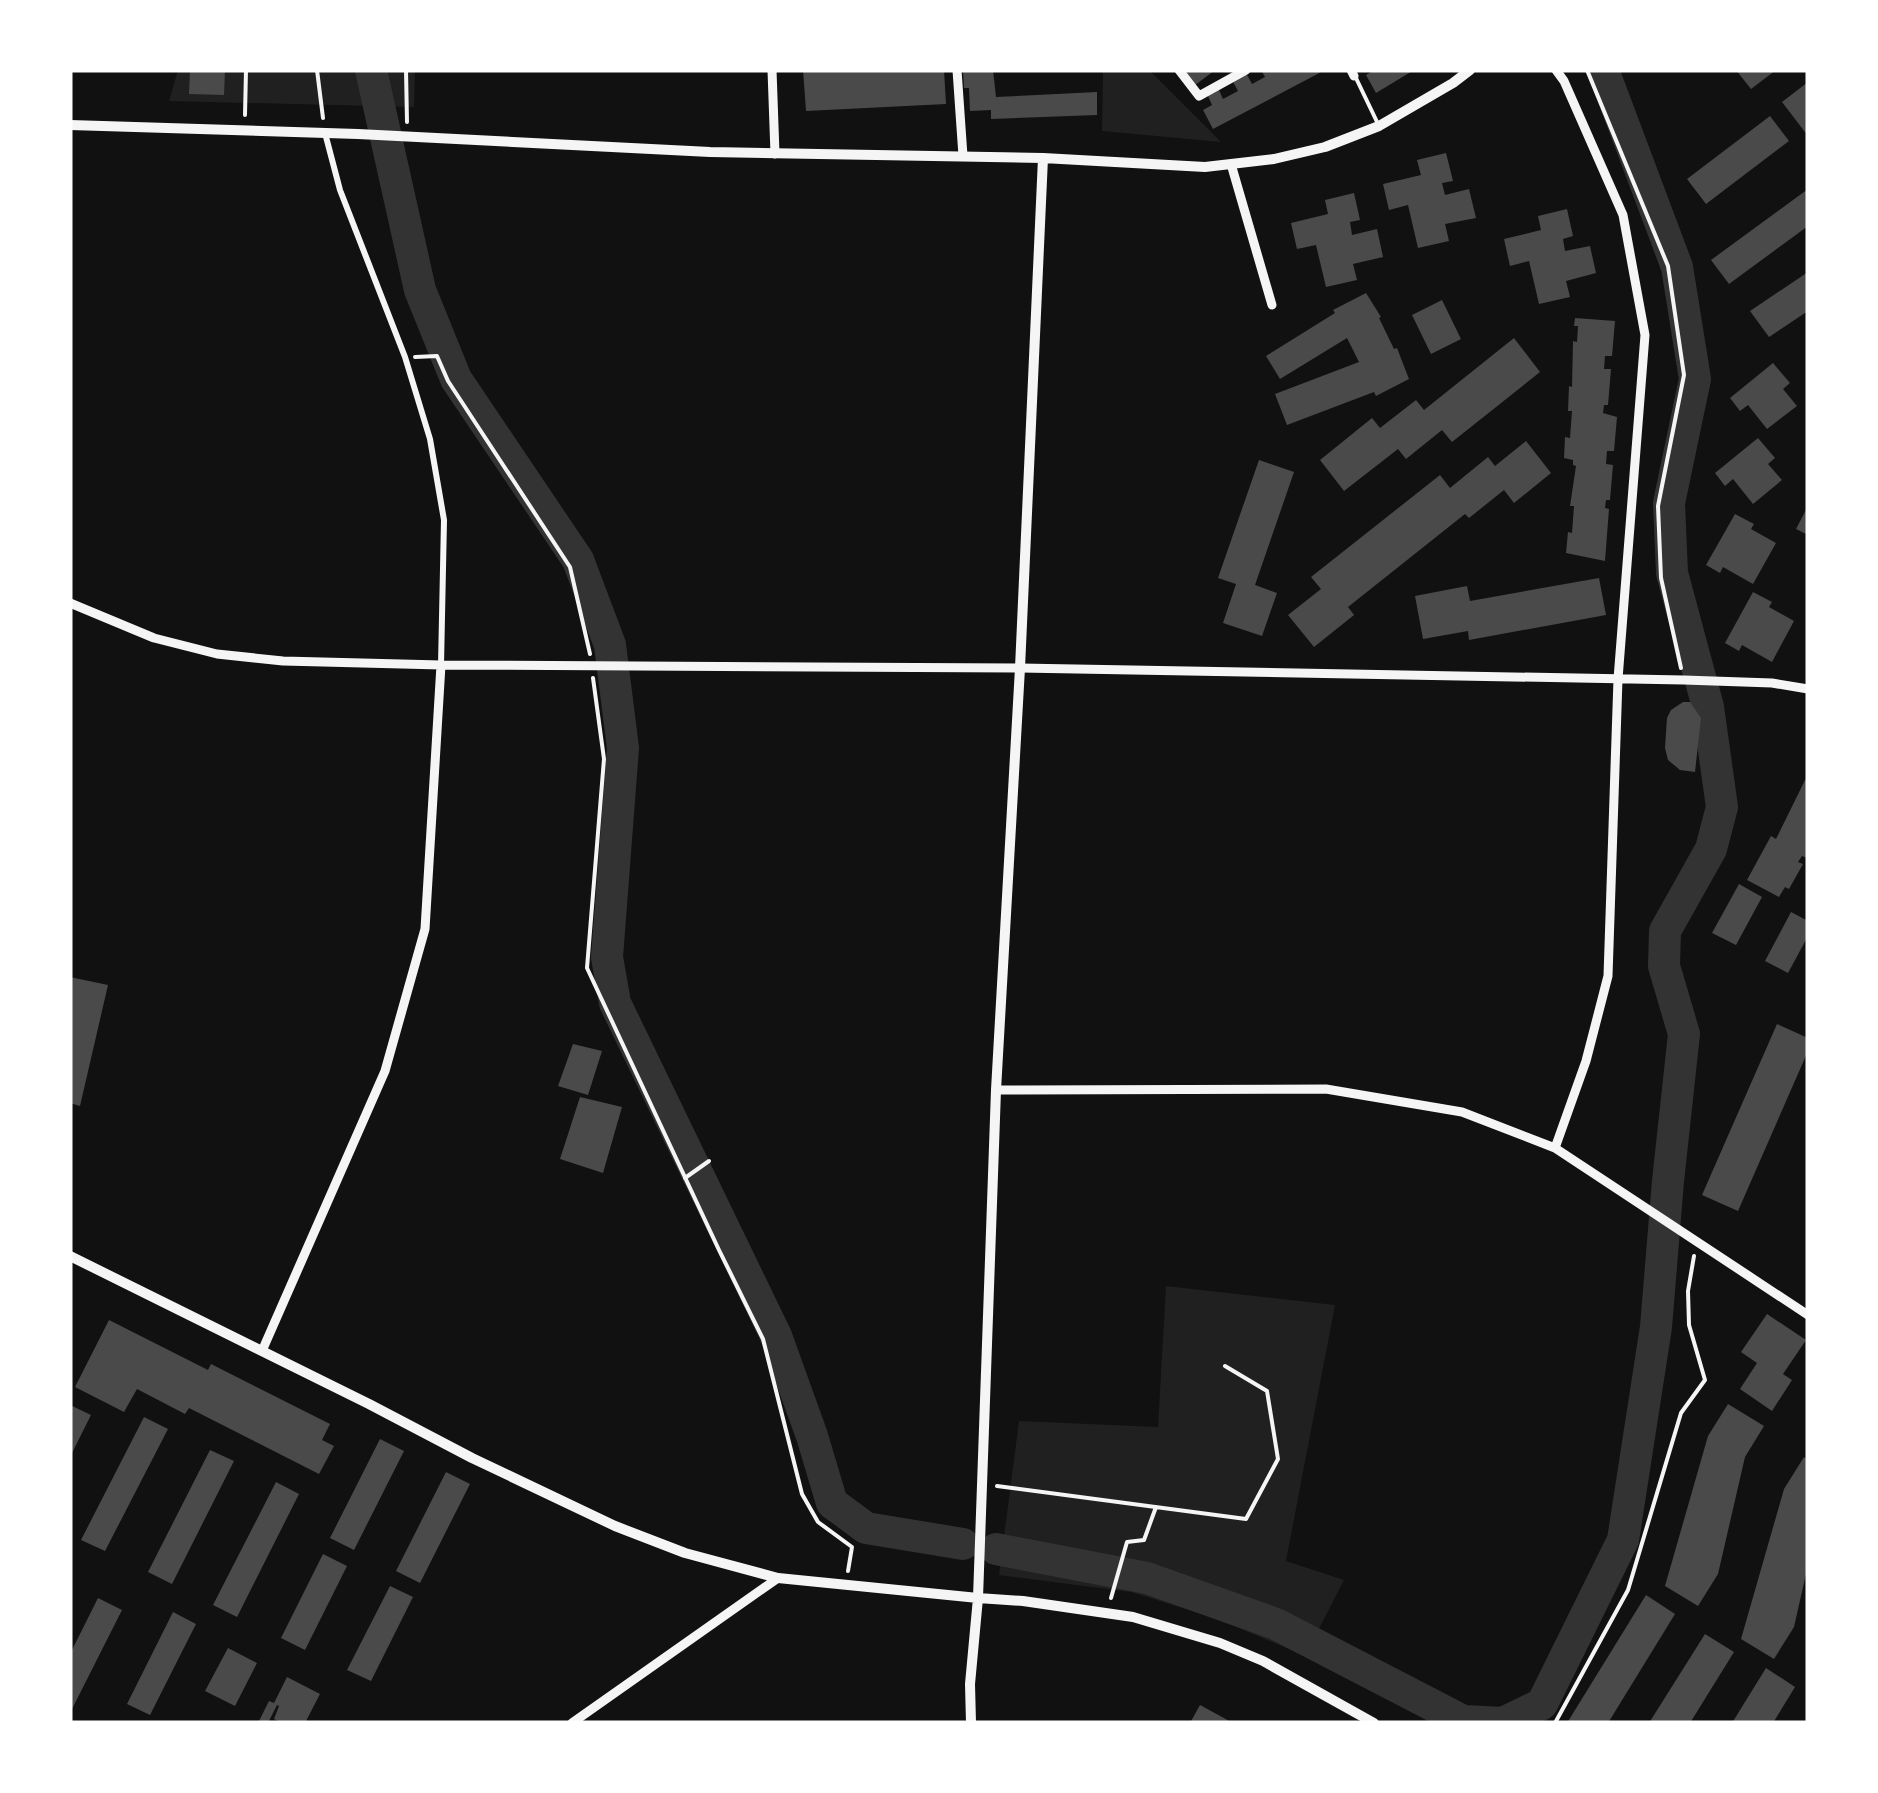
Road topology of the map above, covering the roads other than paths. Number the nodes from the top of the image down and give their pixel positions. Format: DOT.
graph roads {
  1 [pos="772,70"];
  2 [pos="957,70"];
  3 [pos="1179,70"];
  4 [pos="1246,70"];
  5 [pos="1470,70"];
  6 [pos="1556,70"];
  7 [pos="1353,73"];
  8 [pos="70,125"];
  9 [pos="1379,126"];
  10 [pos="326,132"];
  11 [pos="774,154"];
  12 [pos="963,156"];
  13 [pos="1043,158"];
  14 [pos="1231,164"];
  15 [pos="1272,306"];
  16 [pos="70,604"];
  17 [pos="441,665"];
  18 [pos="1020,668"];
  19 [pos="1618,679"];
  20 [pos="1808,689"];
  21 [pos="996,1090"];
  22 [pos="1554,1148"];
  23 [pos="70,1256"];
  24 [pos="1808,1315"];
  25 [pos="262,1351"];
  26 [pos="778,1578"];
  27 [pos="978,1598"];
  28 [pos="572,1723"];
  29 [pos="971,1723"];
  30 [pos="1374,1723"];
  1 -- 11 [label="street"];
  2 -- 12 [label="street"];
  3 -- 4 [label="street"];
  5 -- 9 [label="street"];
  6 -- 19 [label="street"];
  7 -- 9 [label="lane"];
  8 -- 10 [label="street"];
  9 -- 14 [label="street"];
  10 -- 11 [label="street"];
  10 -- 17 [label="street"];
  11 -- 12 [label="street"];
  12 -- 13 [label="street"];
  13 -- 14 [label="street"];
  13 -- 18 [label="street"];
  14 -- 15 [label="street"];
  16 -- 17 [label="street"];
  17 -- 18 [label="street"];
  17 -- 25 [label="street"];
  18 -- 19 [label="street"];
  18 -- 21 [label="street"];
  19 -- 20 [label="street"];
  19 -- 22 [label="street"];
  21 -- 22 [label="street"];
  21 -- 27 [label="street"];
  22 -- 24 [label="street"];
  23 -- 25 [label="street"];
  25 -- 26 [label="street"];
  26 -- 27 [label="street"];
  26 -- 28 [label="street"];
  27 -- 29 [label="street"];
  27 -- 30 [label="street"];
}
